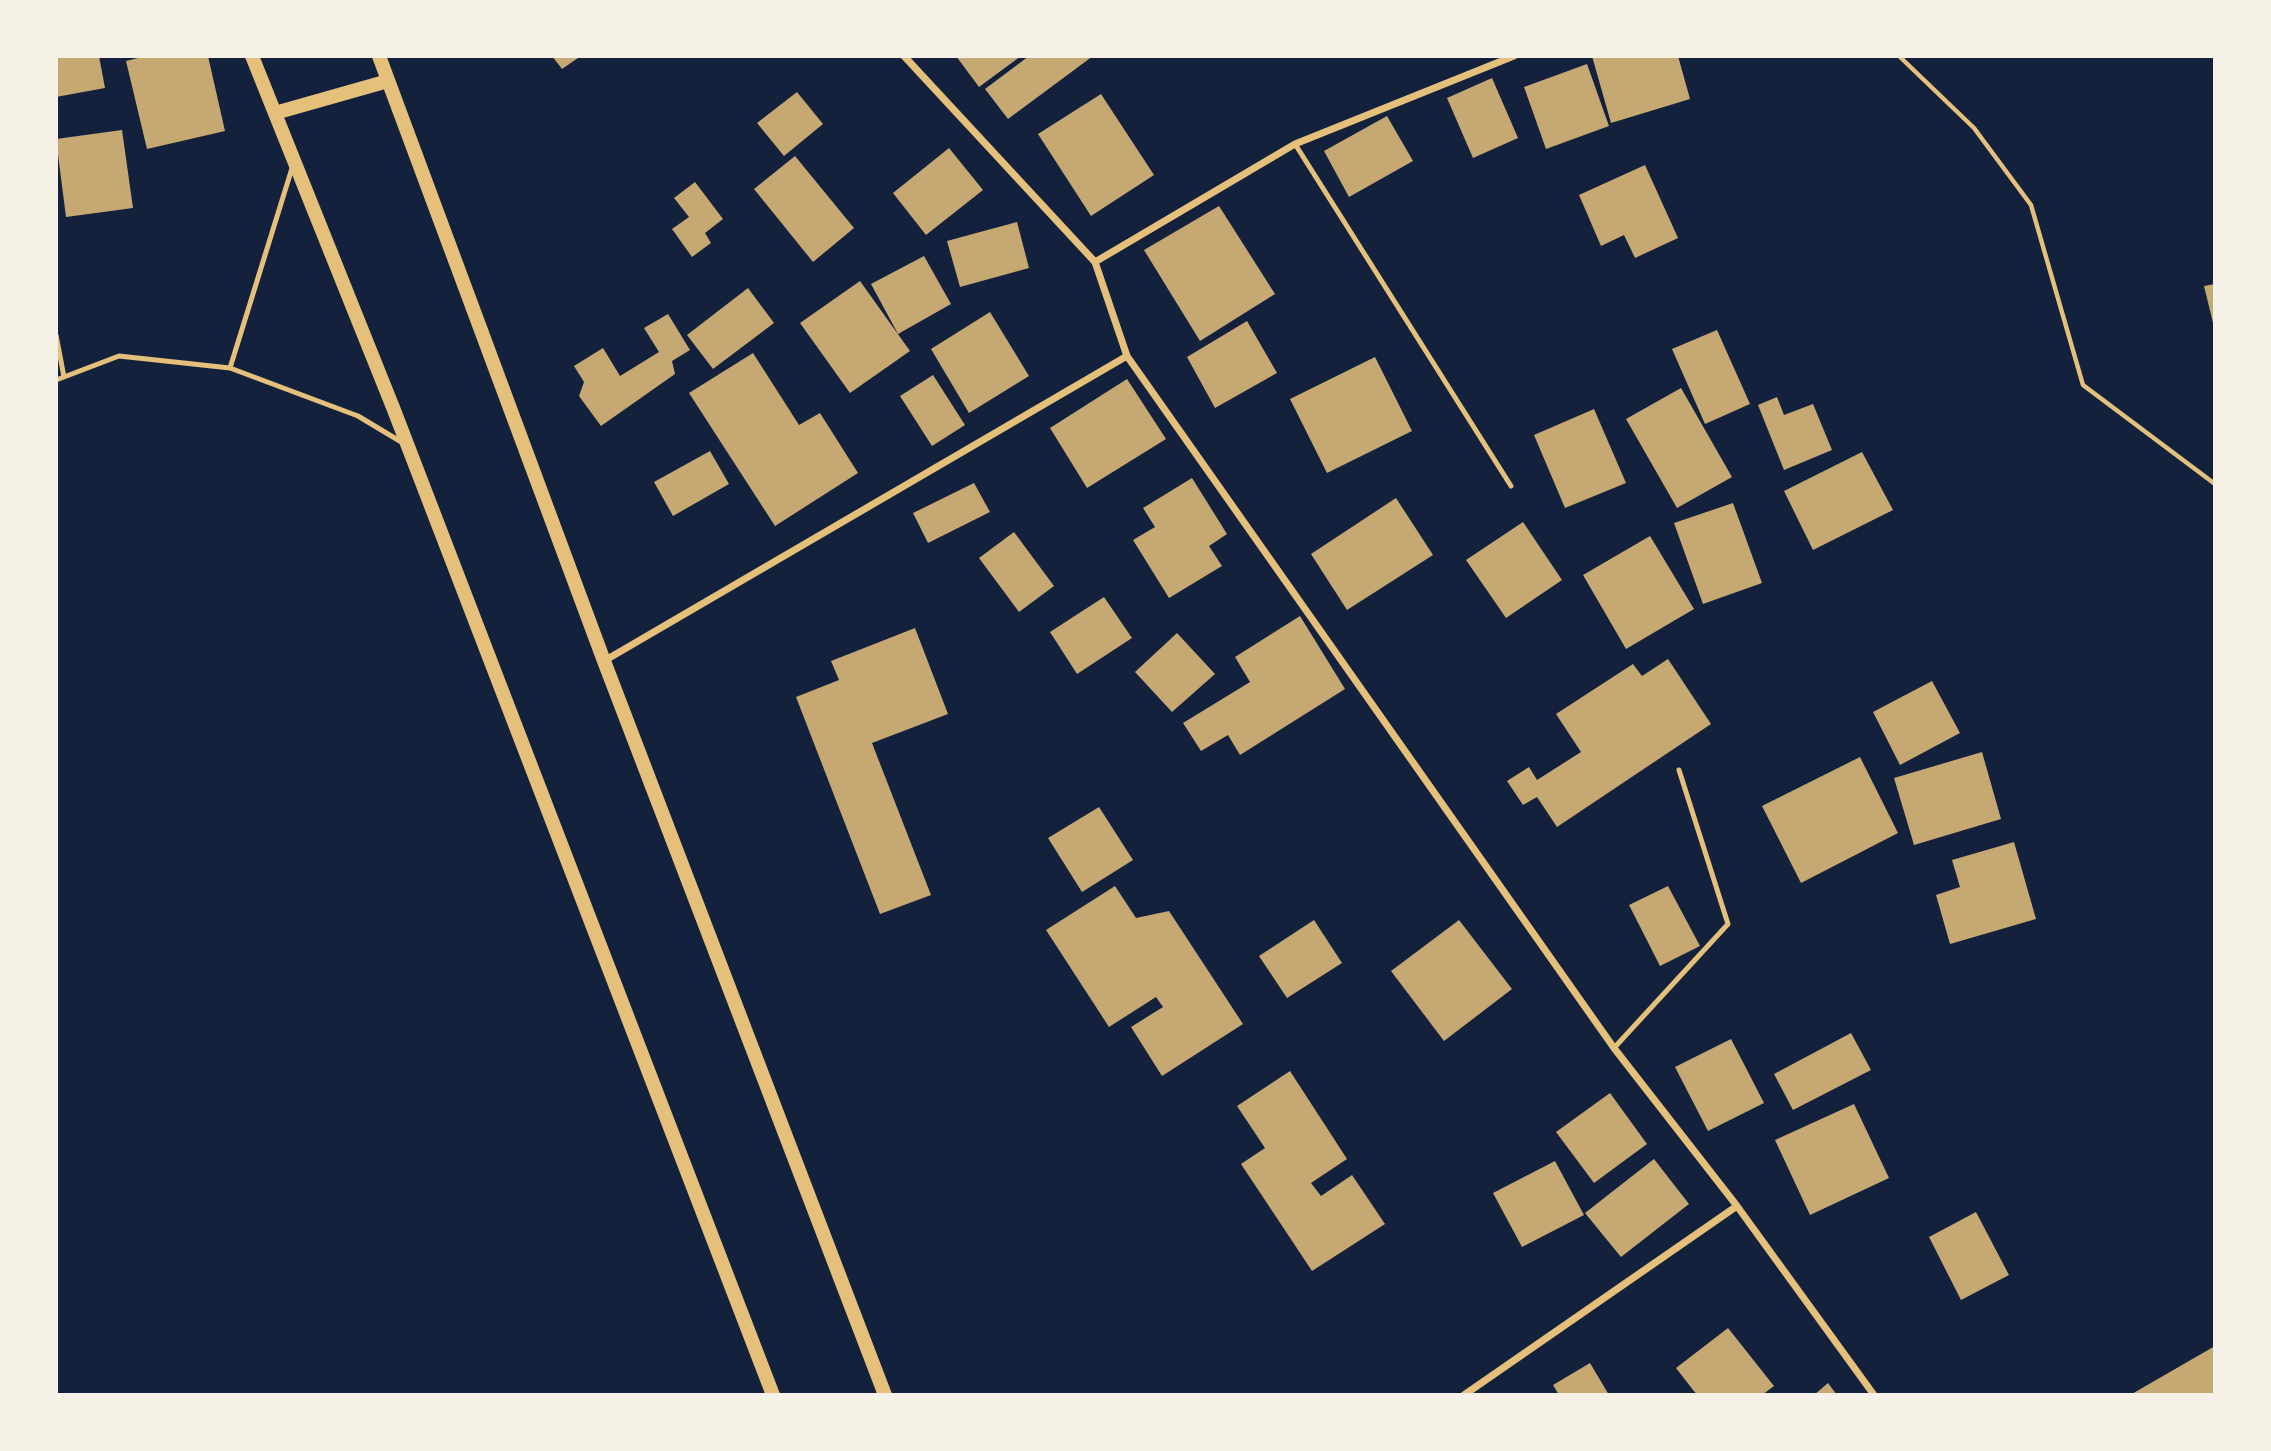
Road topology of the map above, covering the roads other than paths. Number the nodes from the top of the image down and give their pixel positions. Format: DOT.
graph roads {
  1 [pos="252,56"];
  2 [pos="379,56"];
  3 [pos="904,56"];
  4 [pos="1514,56"];
  5 [pos="388,81"];
  6 [pos="275,113"];
  7 [pos="1295,144"];
  8 [pos="295,159"];
  9 [pos="1095,261"];
  10 [pos="56,335"];
  11 [pos="1127,356"];
  12 [pos="230,368"];
  13 [pos="64,377"];
  14 [pos="56,380"];
  15 [pos="408,445"];
  16 [pos="1511,486"];
  17 [pos="604,661"];
  18 [pos="1679,771"];
  19 [pos="1614,1048"];
  20 [pos="1737,1206"];
  21 [pos="772,1395"];
  22 [pos="885,1395"];
  23 [pos="1464,1395"];
  24 [pos="1874,1395"];
  1 -- 6 [label="main road"];
  2 -- 5 [label="main road"];
  3 -- 9 [label="street"];
  4 -- 7 [label="street"];
  5 -- 6 [label="main road"];
  5 -- 17 [label="main road"];
  6 -- 8 [label="main road"];
  7 -- 9 [label="street"];
  7 -- 16 [label="lane"];
  8 -- 12 [label="lane"];
  8 -- 15 [label="main road"];
  9 -- 11 [label="street"];
  10 -- 13 [label="lane"];
  11 -- 17 [label="street"];
  11 -- 19 [label="street"];
  12 -- 13 [label="lane"];
  12 -- 15 [label="lane"];
  13 -- 14 [label="lane"];
  15 -- 21 [label="main road"];
  17 -- 22 [label="main road"];
  18 -- 19 [label="lane"];
  19 -- 20 [label="street"];
  20 -- 23 [label="street"];
  20 -- 24 [label="street"];
}
